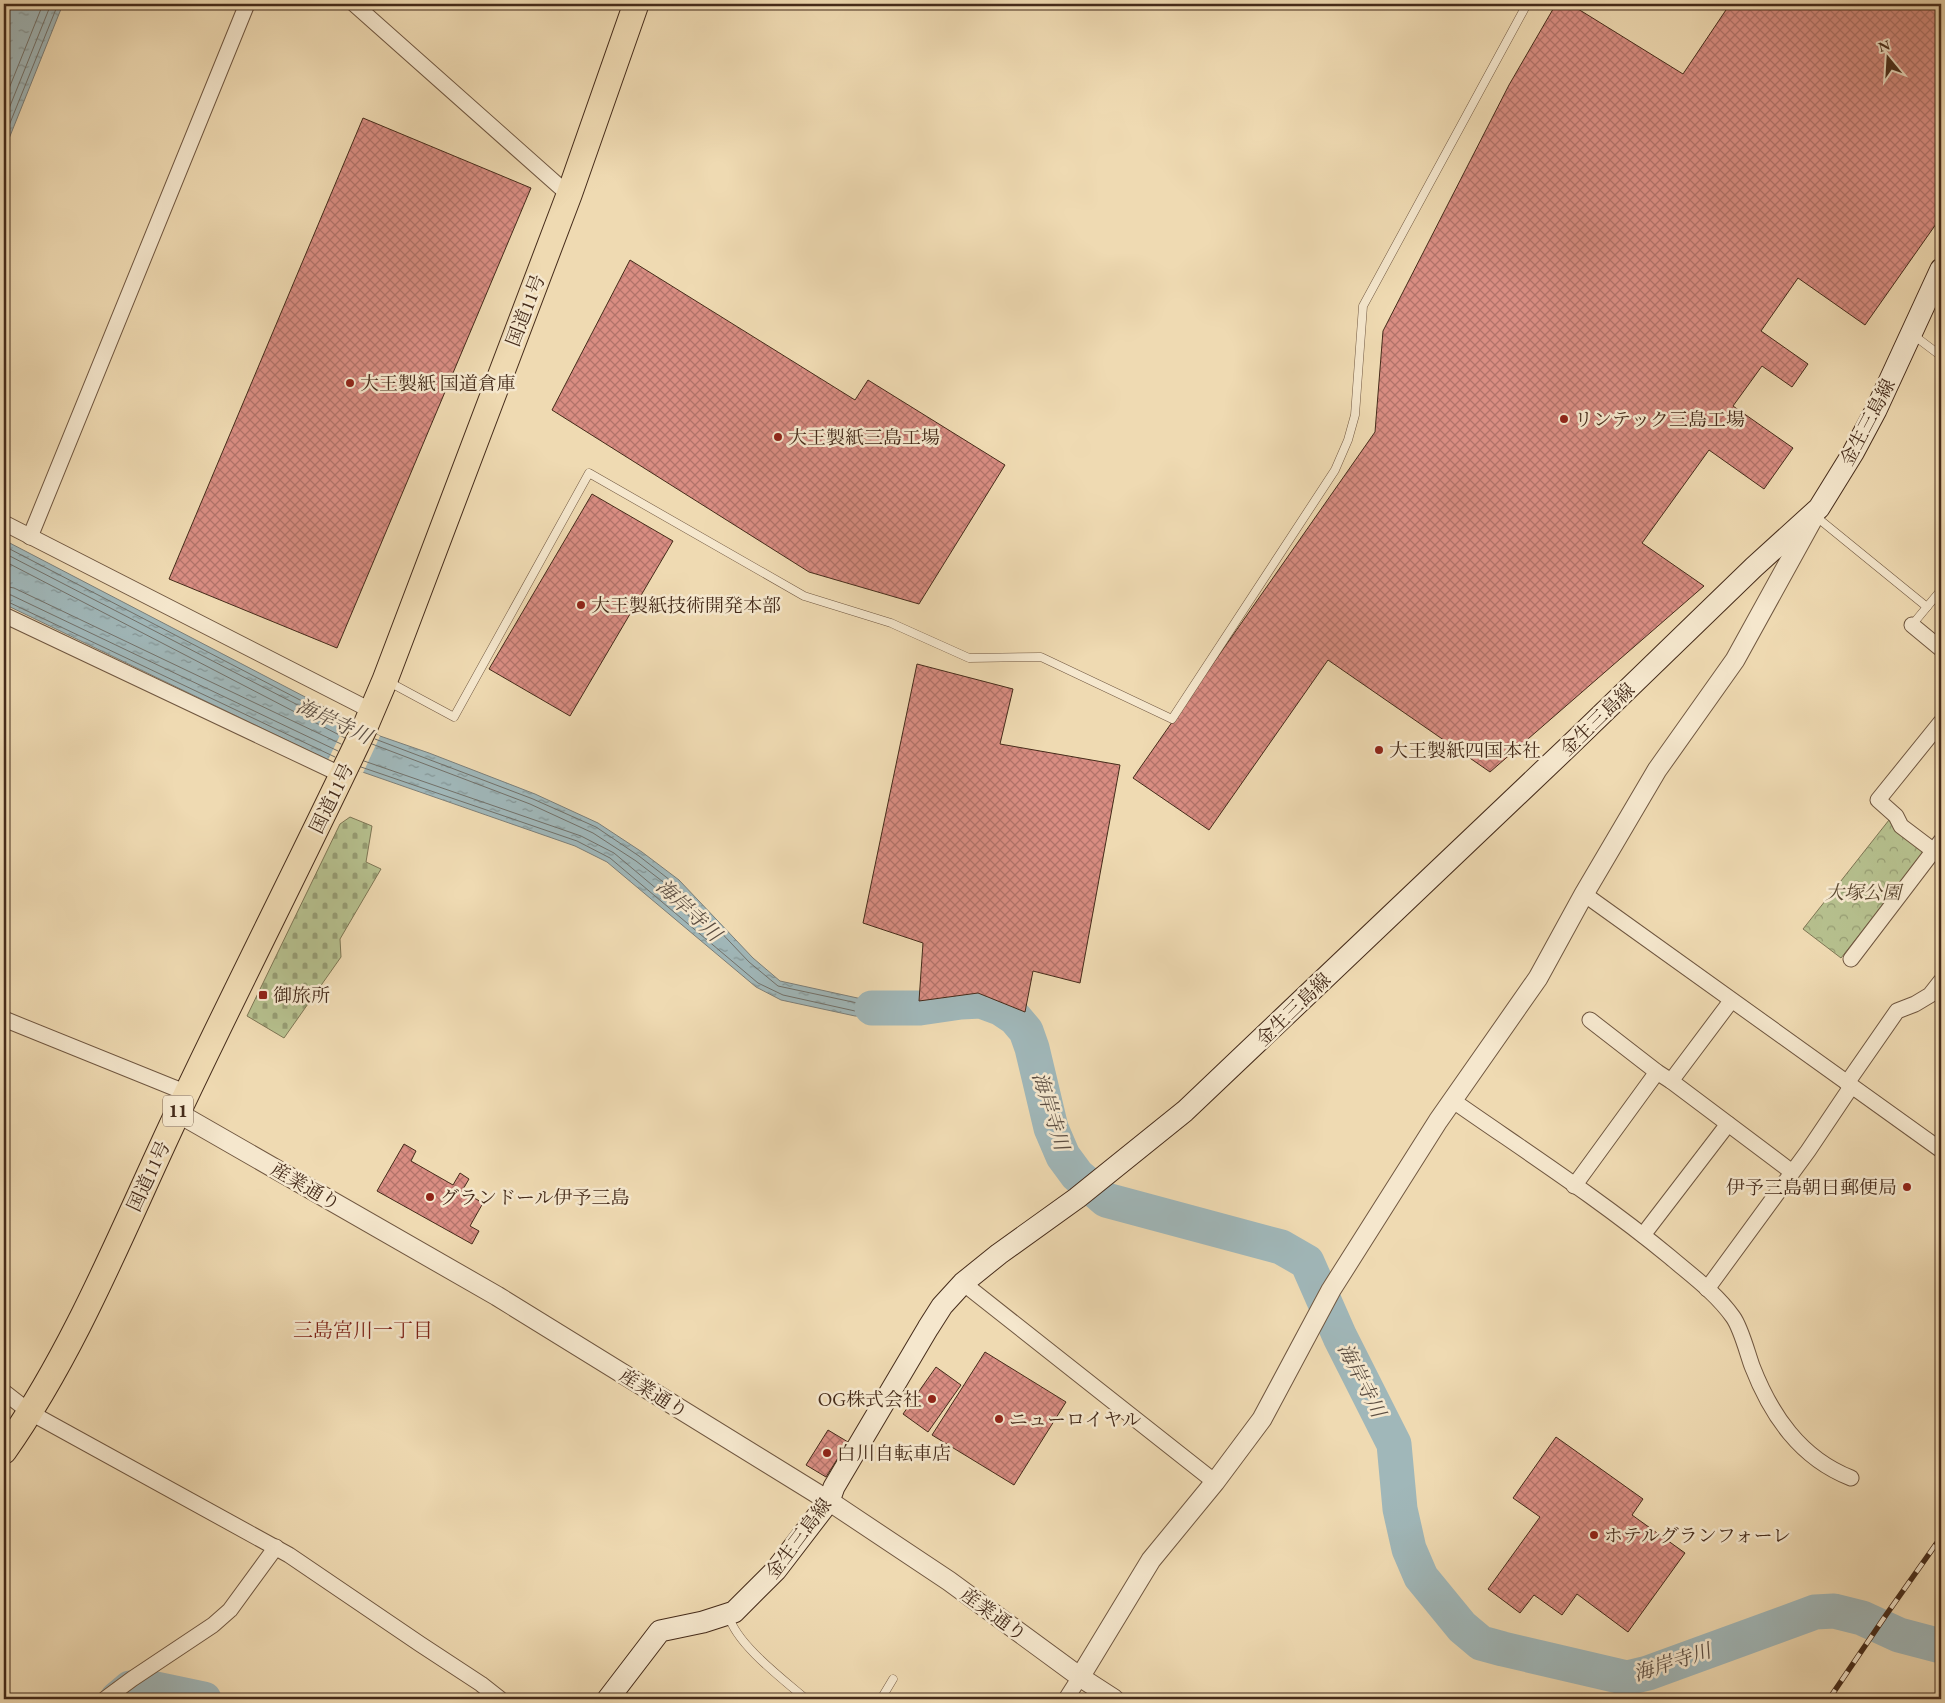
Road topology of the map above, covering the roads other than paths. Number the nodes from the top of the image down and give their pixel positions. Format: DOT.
graph roads {
  1 [pos="247,4"];
  2 [pos="354,4"];
  3 [pos="636,4"];
  4 [pos="1527,4"];
  5 [pos="569,195"];
  6 [pos="1941,268"];
  7 [pos="1911,332"];
  8 [pos="1941,356"];
  9 [pos="1817,511"];
  10 [pos="4,523"];
  11 [pos="30,537"];
  12 [pos="1941,590"];
  13 [pos="1927,607"];
  14 [pos="4,615"];
  15 [pos="1912,625"];
  16 [pos="1941,649"];
  17 [pos="385,680"];
  18 [pos="368,719"];
  19 [pos="1941,722"];
  20 [pos="344,771"];
  21 [pos="1938,847"];
  22 [pos="1584,894"];
  23 [pos="1851,959"];
  24 [pos="1941,981"];
  25 [pos="1731,1000"];
  26 [pos="4,1019"];
  27 [pos="1590,1020"];
  28 [pos="1657,1072"];
  29 [pos="1671,1081"];
  30 [pos="1849,1085"];
  31 [pos="1452,1100"];
  32 [pos="182,1103"];
  33 [pos="1728,1124"];
  34 [pos="1941,1150"];
  35 [pos="1792,1172"];
  36 [pos="1574,1186"];
  37 [pos="1643,1235"];
  38 [pos="964,1283"];
  39 [pos="1707,1288"];
  40 [pos="4,1392"];
  41 [pos="31,1413"];
  42 [pos="4,1451"];
  43 [pos="1851,1478"];
  44 [pos="1215,1482"];
  45 [pos="829,1501"];
  46 [pos="276,1547"];
  47 [pos="729,1614"];
  48 [pos="1080,1677"];
  49 [pos="893,1679"];
  50 [pos="105,1699"];
  51 [pos="500,1699"];
  52 [pos="608,1699"];
  53 [pos="806,1699"];
  54 [pos="881,1699"];
  55 [pos="1066,1699"];
  56 [pos="1114,1699"];
  1 -- 11 [label="street"];
  2 -- 5 [label="street"];
  3 -- 5 [label="highway, 国道11号 / 11"];
  4 -- 17 [label="lane"];
  5 -- 17 [label="highway, 国道11号 / 11"];
  6 -- 7 [label="main road, 金生三島線"];
  7 -- 8 [label="lane"];
  7 -- 9 [label="main road, 金生三島線"];
  9 -- 13 [label="lane"];
  9 -- 22 [label="street"];
  9 -- 38 [label="main road, 金生三島線"];
  10 -- 11 [label="street"];
  11 -- 18 [label="street"];
  12 -- 13 [label="lane"];
  13 -- 15 [label="lane"];
  14 -- 20 [label="street"];
  15 -- 16 [label="street"];
  17 -- 18 [label="highway, 国道11号 / 11"];
  18 -- 20 [label="highway, 国道11号 / 11"];
  19 -- 21 [label="street"];
  20 -- 32 [label="highway, 国道11号 / 11"];
  21 -- 23 [label="street"];
  22 -- 25 [label="street"];
  22 -- 31 [label="street"];
  24 -- 30 [label="street"];
  25 -- 29 [label="street"];
  25 -- 30 [label="street"];
  26 -- 32 [label="street"];
  27 -- 28 [label="street"];
  28 -- 29 [label="street"];
  28 -- 36 [label="street"];
  29 -- 33 [label="street"];
  30 -- 34 [label="street"];
  30 -- 35 [label="street"];
  31 -- 36 [label="street"];
  31 -- 44 [label="street"];
  32 -- 41 [label="highway, 国道11号 / 11"];
  32 -- 45 [label="street, 産業通り"];
  33 -- 35 [label="street"];
  33 -- 37 [label="street"];
  35 -- 39 [label="street"];
  36 -- 37 [label="street"];
  37 -- 39 [label="street"];
  38 -- 44 [label="street"];
  38 -- 45 [label="main road, 金生三島線"];
  39 -- 43 [label="street"];
  40 -- 41 [label="street"];
  41 -- 42 [label="highway, 国道11号 / 11"];
  41 -- 46 [label="street"];
  44 -- 48 [label="street"];
  45 -- 47 [label="main road, 金生三島線"];
  45 -- 48 [label="street, 産業通り"];
  46 -- 50 [label="street"];
  46 -- 51 [label="street"];
  47 -- 52 [label="main road, 金生三島線"];
  47 -- 53 [label="lane"];
  48 -- 55 [label="street"];
  48 -- 56 [label="street, 産業通り"];
  49 -- 54 [label="lane"];
}
